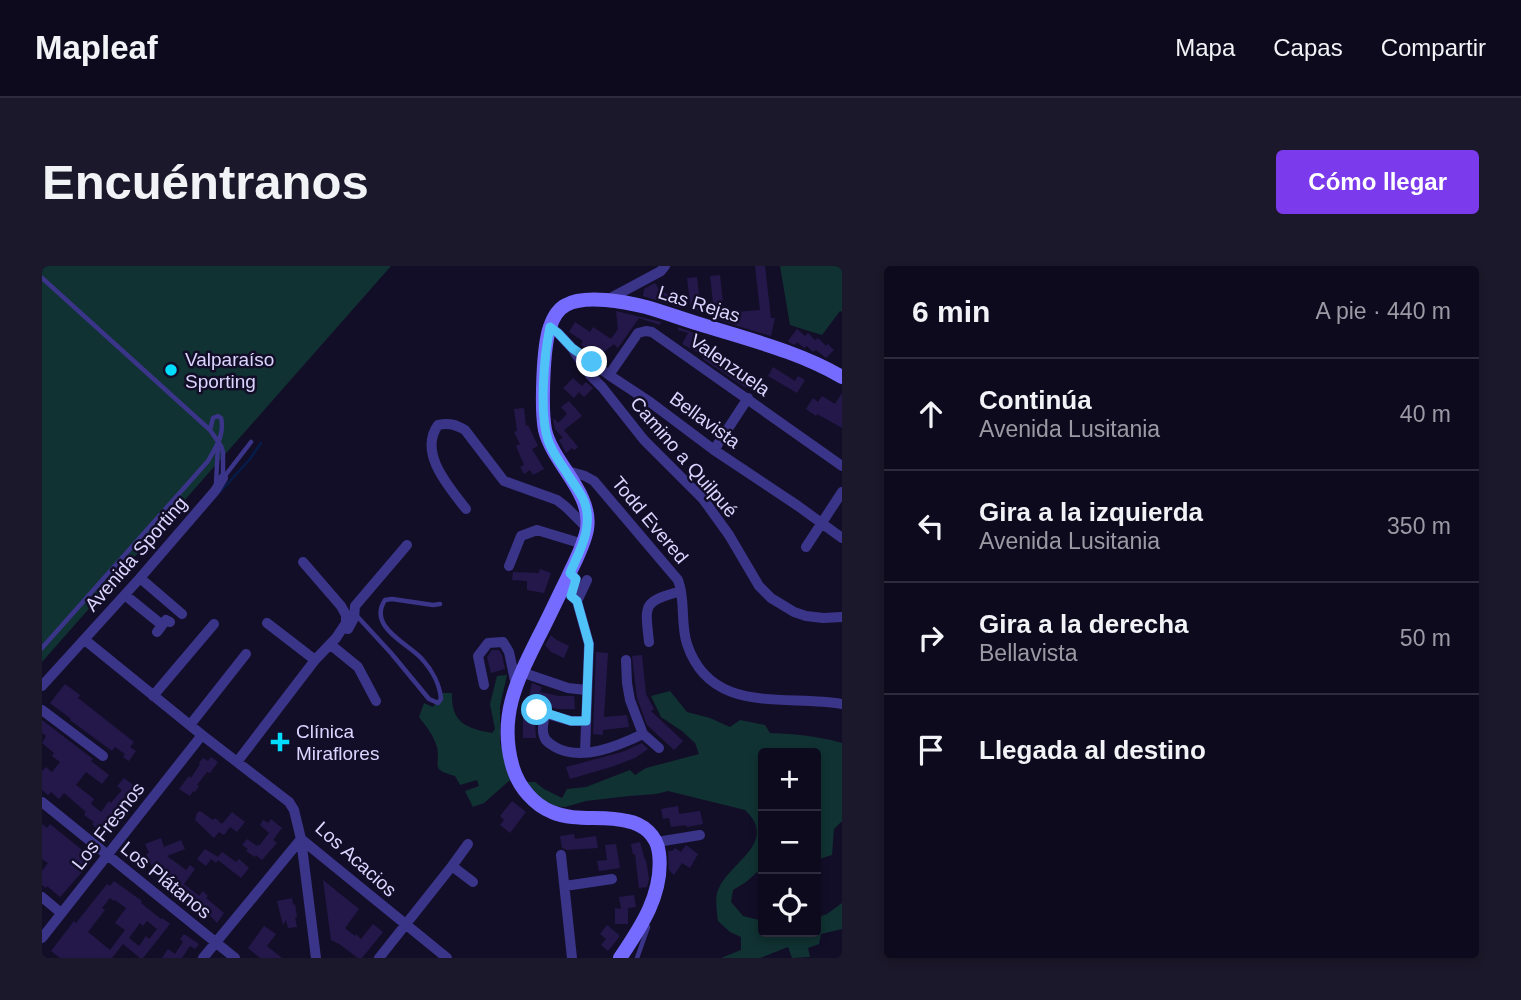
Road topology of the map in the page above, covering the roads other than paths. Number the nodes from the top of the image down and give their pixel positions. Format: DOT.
graph roads {
  1 [pos="665,266"];
  2 [pos="42,278"];
  3 [pos="607,301"];
  4 [pos="550,327"];
  5 [pos="572,348"];
  6 [pos="609,375"];
  7 [pos="842,377"];
  8 [pos="748,398"];
  9 [pos="210,430"];
  10 [pos="251,442"];
  11 [pos="219,443"];
  12 [pos="714,450"];
  13 [pos="842,466"];
  14 [pos="564,470"];
  15 [pos="223,478"];
  16 [pos="215,491"];
  17 [pos="842,492"];
  18 [pos="466,509"];
  19 [pos="821,523"];
  20 [pos="587,528"];
  21 [pos="842,538"];
  22 [pos="583,544"];
  23 [pos="407,545"];
  24 [pos="806,547"];
  25 [pos="303,562"];
  26 [pos="509,566"];
  27 [pos="570,573"];
  28 [pos="140,578"];
  29 [pos="587,580"];
  30 [pos="681,591"];
  31 [pos="125,595"];
  32 [pos="577,601"];
  33 [pos="440,604"];
  34 [pos="182,614"];
  35 [pos="355,614"];
  36 [pos="842,617"];
  37 [pos="267,623"];
  38 [pos="214,624"];
  39 [pos="163,626"];
  40 [pos="85,640"];
  41 [pos="334,642"];
  42 [pos="649,642"];
  43 [pos="42,648"];
  44 [pos="246,654"];
  45 [pos="315,660"];
  46 [pos="626,660"];
  47 [pos="519,679"];
  48 [pos="484,685"];
  49 [pos="42,686"];
  50 [pos="586,690"];
  51 [pos="153,696"];
  52 [pos="376,701"];
  53 [pos="842,704"];
  54 [pos="42,710"];
  55 [pos="586,721"];
  56 [pos="190,725"];
  57 [pos="643,734"];
  58 [pos="202,735"];
  59 [pos="659,748"];
  60 [pos="585,752"];
  61 [pos="103,757"];
  62 [pos="237,762"];
  63 [pos="42,802"];
  64 [pos="700,835"];
  65 [pos="301,839"];
  66 [pos="657,842"];
  67 [pos="468,845"];
  68 [pos="107,855"];
  69 [pos="561,855"];
  70 [pos="452,866"];
  71 [pos="612,879"];
  72 [pos="473,881"];
  73 [pos="565,886"];
  74 [pos="42,897"];
  75 [pos="61,913"];
  76 [pos="643,921"];
  77 [pos="405,925"];
  78 [pos="42,938"];
  79 [pos="216,943"];
  80 [pos="203,958"];
  81 [pos="235,958"];
  82 [pos="316,958"];
  83 [pos="379,958"];
  84 [pos="447,958"];
  85 [pos="572,958"];
  86 [pos="620,958"];
  87 [pos="638,958"];
  1 -- 3 [label="street"];
  2 -- 9 [label="lane"];
  3 -- 4 [label="street, Las Rejas"];
  3 -- 7 [label="street, Las Rejas"];
  4 -- 5 [label="street, Bellavista"];
  4 -- 14 [label="street"];
  5 -- 6 [label="street, Bellavista"];
  5 -- 36 [label="street, Camino a Quilpué"];
  6 -- 8 [label="street, Valenzuela"];
  6 -- 12 [label="street, Bellavista"];
  8 -- 12 [label="street"];
  8 -- 13 [label="street, Valenzuela"];
  9 -- 11 [label="lane"];
  9 -- 11 [label="lane"];
  10 -- 15 [label="lane, Avenida Sporting"];
  11 -- 15 [label="lane"];
  11 -- 16 [label="lane"];
  11 -- 43 [label="lane"];
  12 -- 19 [label="street, Bellavista"];
  14 -- 20 [label="street"];
  14 -- 30 [label="street, Todd Evered"];
  15 -- 16 [label="street, Avenida Sporting"];
  16 -- 28 [label="street, Avenida Sporting"];
  17 -- 19 [label="street"];
  18 -- 20 [label="street"];
  19 -- 21 [label="street, Bellavista"];
  19 -- 24 [label="street"];
  20 -- 22 [label="street"];
  22 -- 26 [label="street"];
  22 -- 27 [label="street"];
  23 -- 35 [label="street"];
  25 -- 41 [label="street"];
  27 -- 32 [label="street"];
  27 -- 47 [label="street"];
  28 -- 31 [label="street, Avenida Sporting"];
  28 -- 34 [label="street"];
  29 -- 32 [label="street"];
  30 -- 42 [label="street"];
  30 -- 53 [label="street, Todd Evered"];
  31 -- 39 [label="street"];
  31 -- 40 [label="street, Avenida Sporting"];
  32 -- 50 [label="street"];
  33 -- 35 [label="lane"];
  35 -- 41 [label="street"];
  37 -- 45 [label="street"];
  38 -- 51 [label="street"];
  40 -- 49 [label="street, Avenida Sporting"];
  40 -- 51 [label="street, Los Acacios"];
  41 -- 45 [label="street"];
  41 -- 52 [label="street"];
  44 -- 56 [label="street"];
  45 -- 62 [label="street"];
  46 -- 57 [label="street"];
  47 -- 48 [label="street"];
  47 -- 50 [label="street"];
  47 -- 66 [label="street"];
  50 -- 55 [label="street"];
  51 -- 56 [label="street, Los Acacios"];
  54 -- 61 [label="street"];
  55 -- 60 [label="street"];
  55 -- 60 [label="street"];
  56 -- 58 [label="street, Los Acacios"];
  57 -- 59 [label="street"];
  57 -- 60 [label="street"];
  58 -- 62 [label="street, Los Acacios"];
  58 -- 68 [label="street, Los Fresnos"];
  62 -- 65 [label="street, Los Acacios"];
  63 -- 68 [label="street, Los Plátanos"];
  64 -- 66 [label="street"];
  65 -- 77 [label="street, Los Acacios"];
  65 -- 79 [label="street"];
  65 -- 82 [label="street"];
  66 -- 76 [label="street"];
  67 -- 70 [label="street"];
  68 -- 75 [label="street, Los Fresnos"];
  68 -- 79 [label="street, Los Plátanos"];
  69 -- 73 [label="street"];
  70 -- 72 [label="street"];
  70 -- 77 [label="street"];
  71 -- 73 [label="street"];
  73 -- 85 [label="street"];
  74 -- 75 [label="street"];
  75 -- 78 [label="street, Los Fresnos"];
  76 -- 86 [label="street"];
  76 -- 87 [label="lane"];
  77 -- 83 [label="street"];
  77 -- 84 [label="street, Los Acacios"];
  79 -- 80 [label="street"];
  79 -- 81 [label="street, Los Plátanos"];
}
